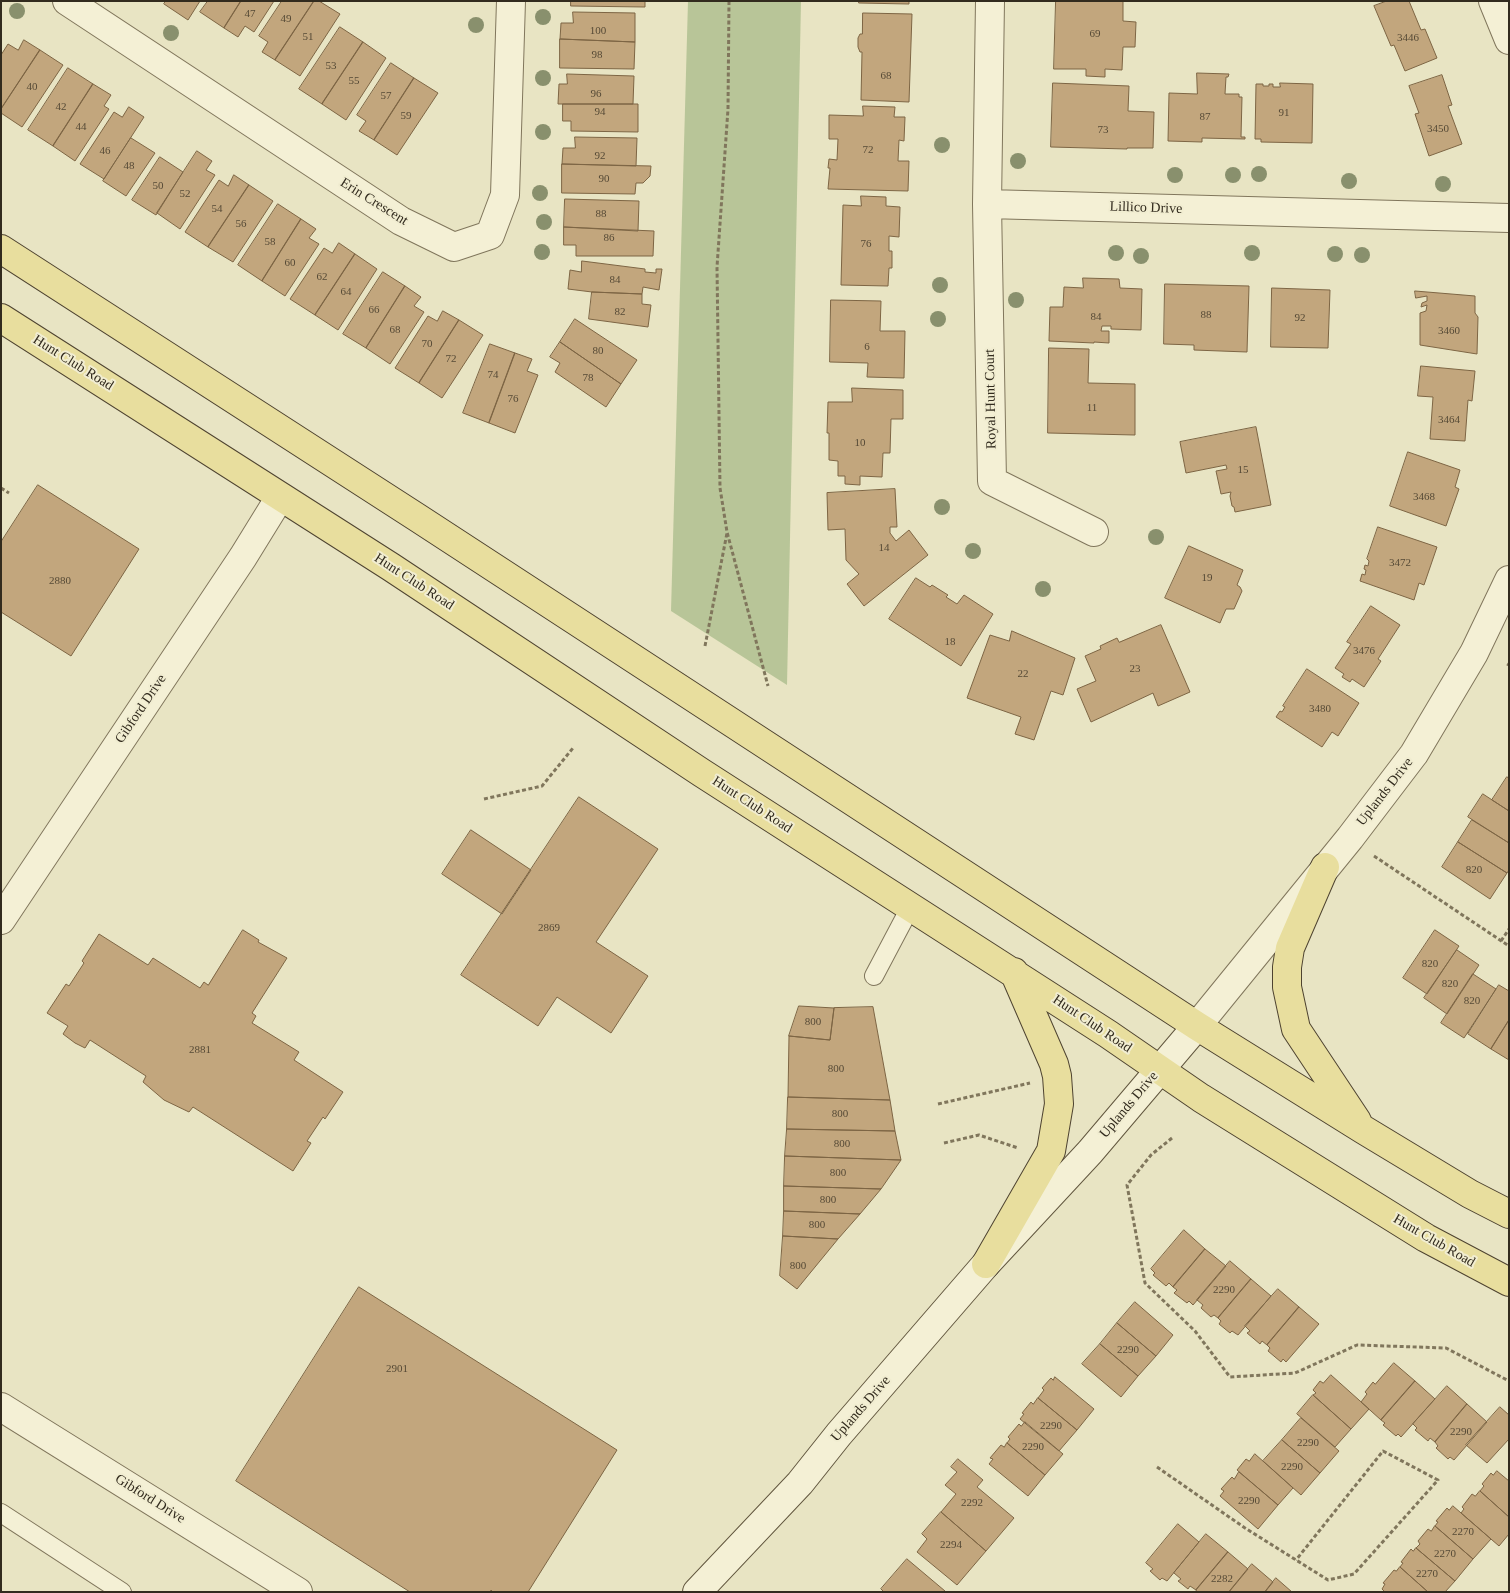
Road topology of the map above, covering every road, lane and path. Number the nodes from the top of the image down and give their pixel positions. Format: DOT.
graph roads {
  1 [pos="67,1"];
  2 [pos="511,1"];
  3 [pos="729,1"];
  4 [pos="990,1"];
  5 [pos="1493,1"];
  6 [pos="1509,40"];
  7 [pos="987,204"];
  8 [pos="1509,218"];
  9 [pos="1,249"];
  10 [pos="1,318"];
  11 [pos="1,488"];
  12 [pos="9,493"];
  13 [pos="280,497"];
  14 [pos="727,532"];
  15 [pos="1094,532"];
  16 [pos="1509,580"];
  17 [pos="705,646"];
  18 [pos="768,686"];
  19 [pos="573,748"];
  20 [pos="484,799"];
  21 [pos="1350,838"];
  22 [pos="1325,867"];
  23 [pos="911,906"];
  24 [pos="1,920"];
  25 [pos="1509,929"];
  26 [pos="1501,941"];
  27 [pos="1509,946"];
  28 [pos="1014,972"];
  29 [pos="874,976"];
  30 [pos="1197,1026"];
  31 [pos="1159,1070"];
  32 [pos="1036,1082"];
  33 [pos="938,1104"];
  34 [pos="1364,1130"];
  35 [pos="1172,1138"];
  36 [pos="944,1143"];
  37 [pos="1024,1150"];
  38 [pos="1509,1214"];
  39 [pos="986,1264"];
  40 [pos="1509,1282"];
  41 [pos="1509,1382"];
  42 [pos="1,1407"];
  43 [pos="1157,1467"];
  44 [pos="1,1513"];
  45 [pos="1296,1560"];
  46 [pos="122,1592"];
  47 [pos="298,1592"];
  48 [pos="698,1592"];
  1 -- 2 [label="street, Erin Crescent"];
  3 -- 14 [label="path"];
  4 -- 7 [label="street"];
  5 -- 6 [label="street"];
  7 -- 8 [label="street, Lillico Drive"];
  7 -- 15 [label="street, Royal Hunt Court"];
  9 -- 30 [label="main road"];
  10 -- 13 [label="main road, Hunt Club Road"];
  11 -- 12 [label="path"];
  13 -- 23 [label="main road, Hunt Club Road"];
  13 -- 24 [label="street, Gibford Drive"];
  14 -- 17 [label="path"];
  14 -- 18 [label="path"];
  16 -- 21 [label="street, Uplands Drive"];
  19 -- 20 [label="path"];
  21 -- 22 [label="street, Uplands Drive"];
  21 -- 26 [label="path"];
  22 -- 30 [label="street, Uplands Drive"];
  22 -- 34 [label="main road"];
  23 -- 28 [label="main road, Hunt Club Road"];
  23 -- 29 [label="lane"];
  25 -- 26 [label="path"];
  26 -- 27 [label="path"];
  28 -- 31 [label="main road, Hunt Club Road"];
  28 -- 39 [label="main road"];
  30 -- 31 [label="street, Uplands Drive"];
  30 -- 34 [label="main road"];
  31 -- 39 [label="street, Uplands Drive"];
  31 -- 40 [label="main road, Hunt Club Road"];
  32 -- 33 [label="path"];
  34 -- 38 [label="main road"];
  35 -- 41 [label="path"];
  36 -- 37 [label="path"];
  39 -- 48 [label="street, Uplands Drive"];
  42 -- 47 [label="street, Gibford Drive"];
  43 -- 45 [label="path"];
  44 -- 46 [label="lane"];
  45 -- 45 [label="path"];
}
